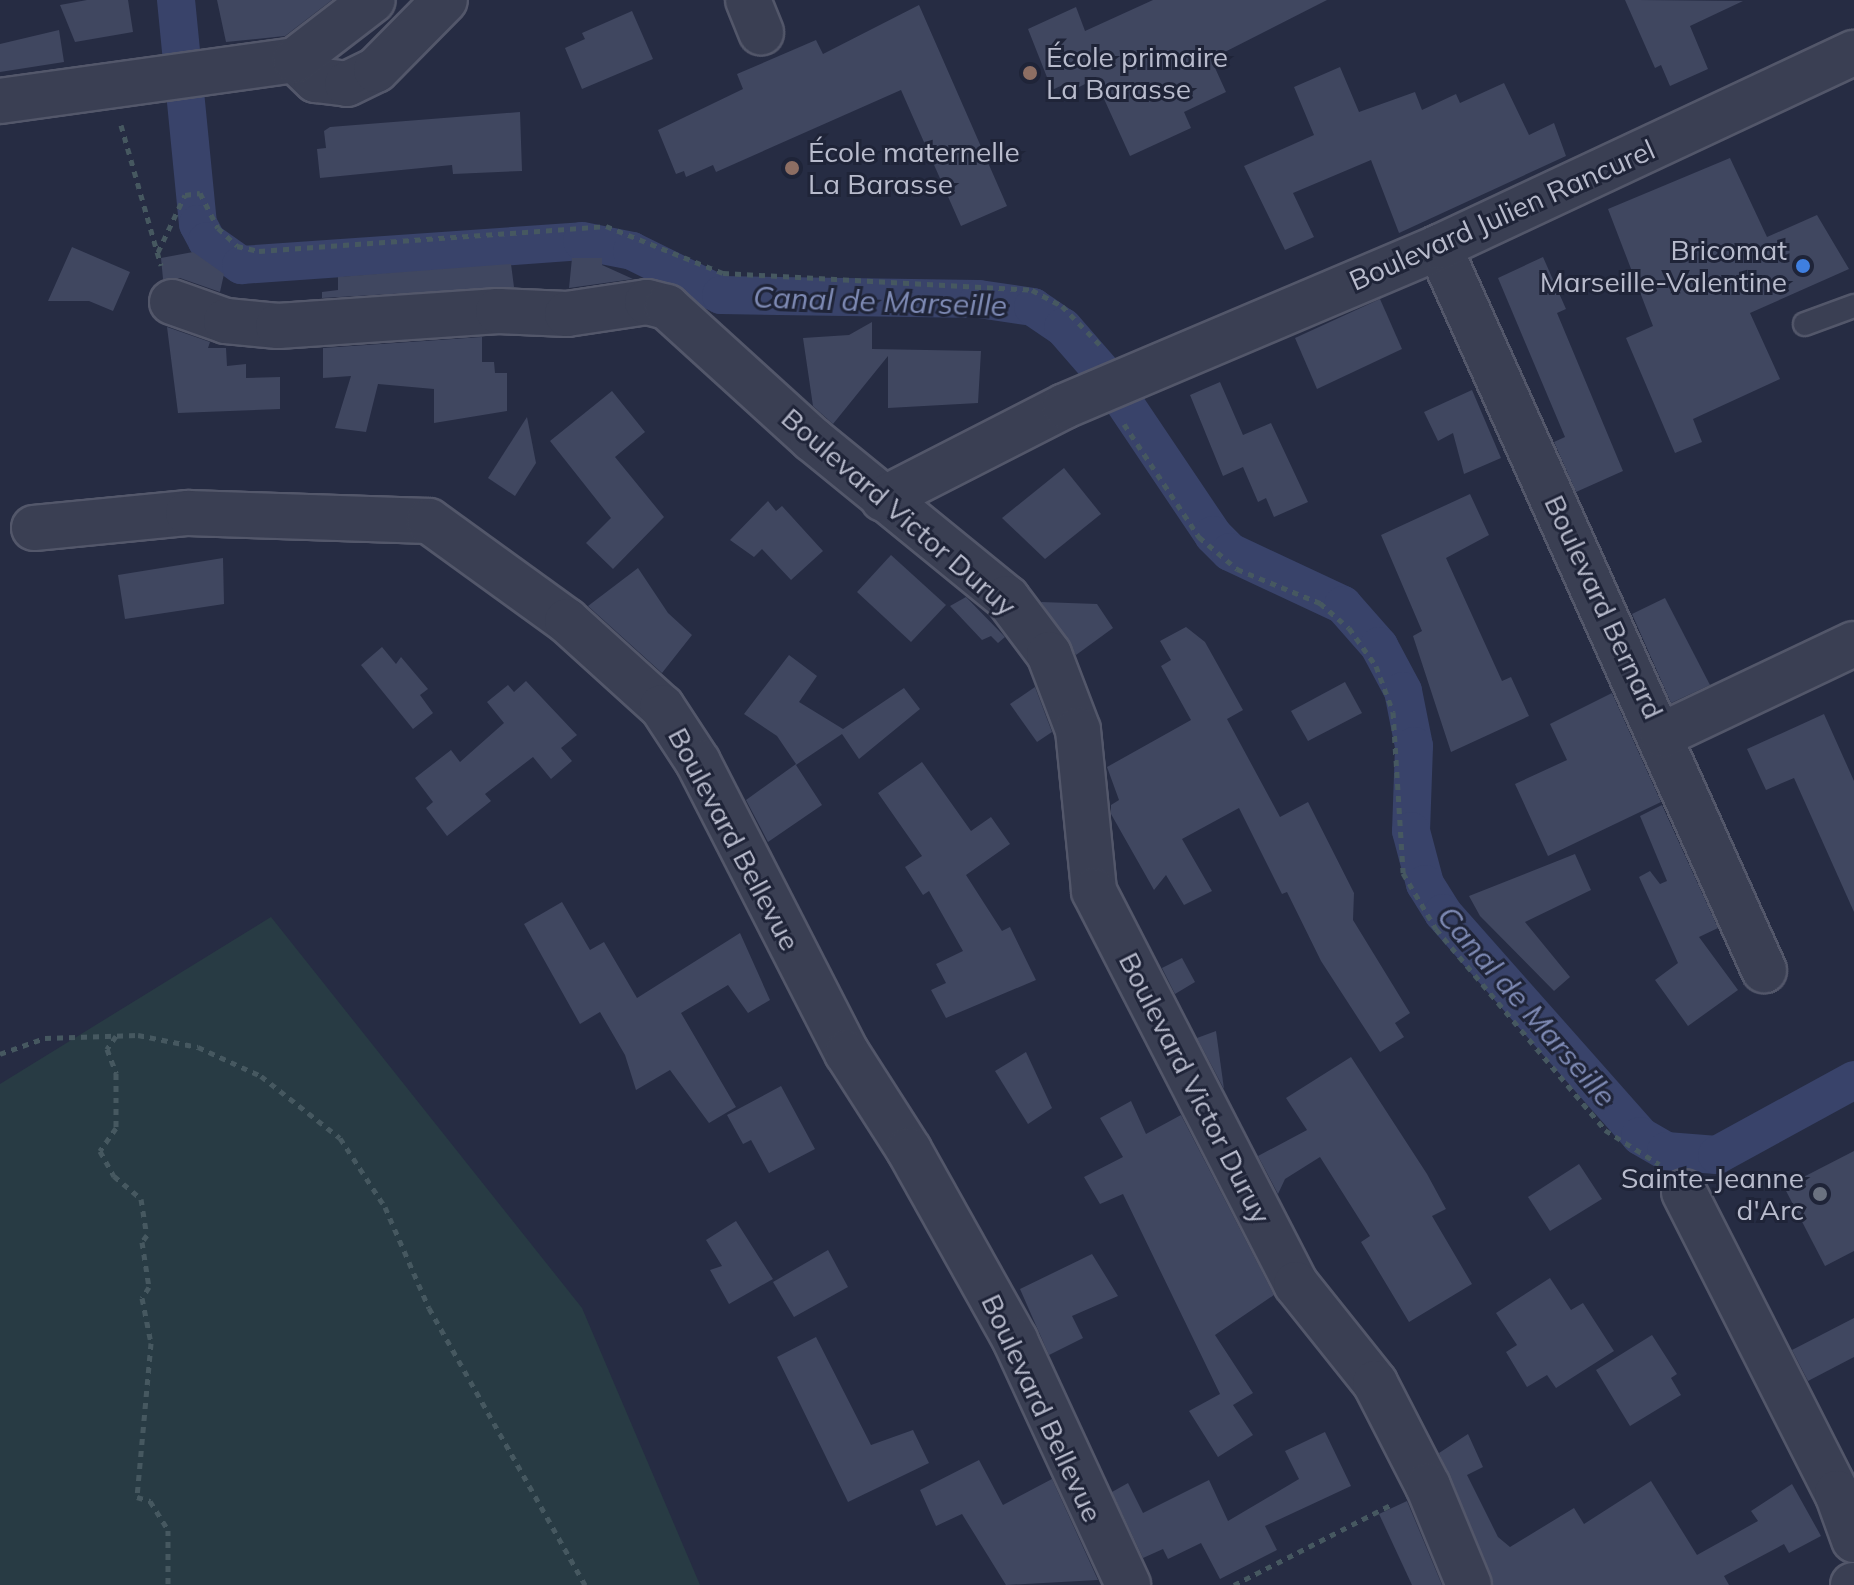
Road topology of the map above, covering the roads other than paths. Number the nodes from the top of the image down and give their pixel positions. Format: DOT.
graph roads {
  1 [pos="373,0"];
  2 [pos="445,0"];
  3 [pos="1854,53"];
  4 [pos="295,60"];
  5 [pos="0,101"];
  6 [pos="1439,247"];
  7 [pos="172,302"];
  8 [pos="1854,306"];
  9 [pos="1805,324"];
  10 [pos="883,499"];
  11 [pos="34,528"];
  12 [pos="1854,644"];
  13 [pos="1662,735"];
  14 [pos="1764,970"];
  15 [pos="1684,1192"];
  16 [pos="1854,1540"];
  17 [pos="1128,1585"];
  18 [pos="1469,1585"];
  1 -- 4 [label="street"];
  2 -- 4 [label="street"];
  3 -- 6 [label="street, Boulevard Julien Rancurel"];
  4 -- 5 [label="street"];
  6 -- 10 [label="street, Boulevard Julien Rancurel"];
  6 -- 13 [label="street, Boulevard Bernard"];
  7 -- 10 [label="street, Boulevard Victor Duruy"];
  8 -- 9 [label="lane"];
  10 -- 18 [label="street, Boulevard Victor Duruy"];
  11 -- 17 [label="street, Boulevard Bellevue"];
  12 -- 13 [label="street"];
  13 -- 14 [label="street, Boulevard Bernard"];
  15 -- 16 [label="street"];
}
